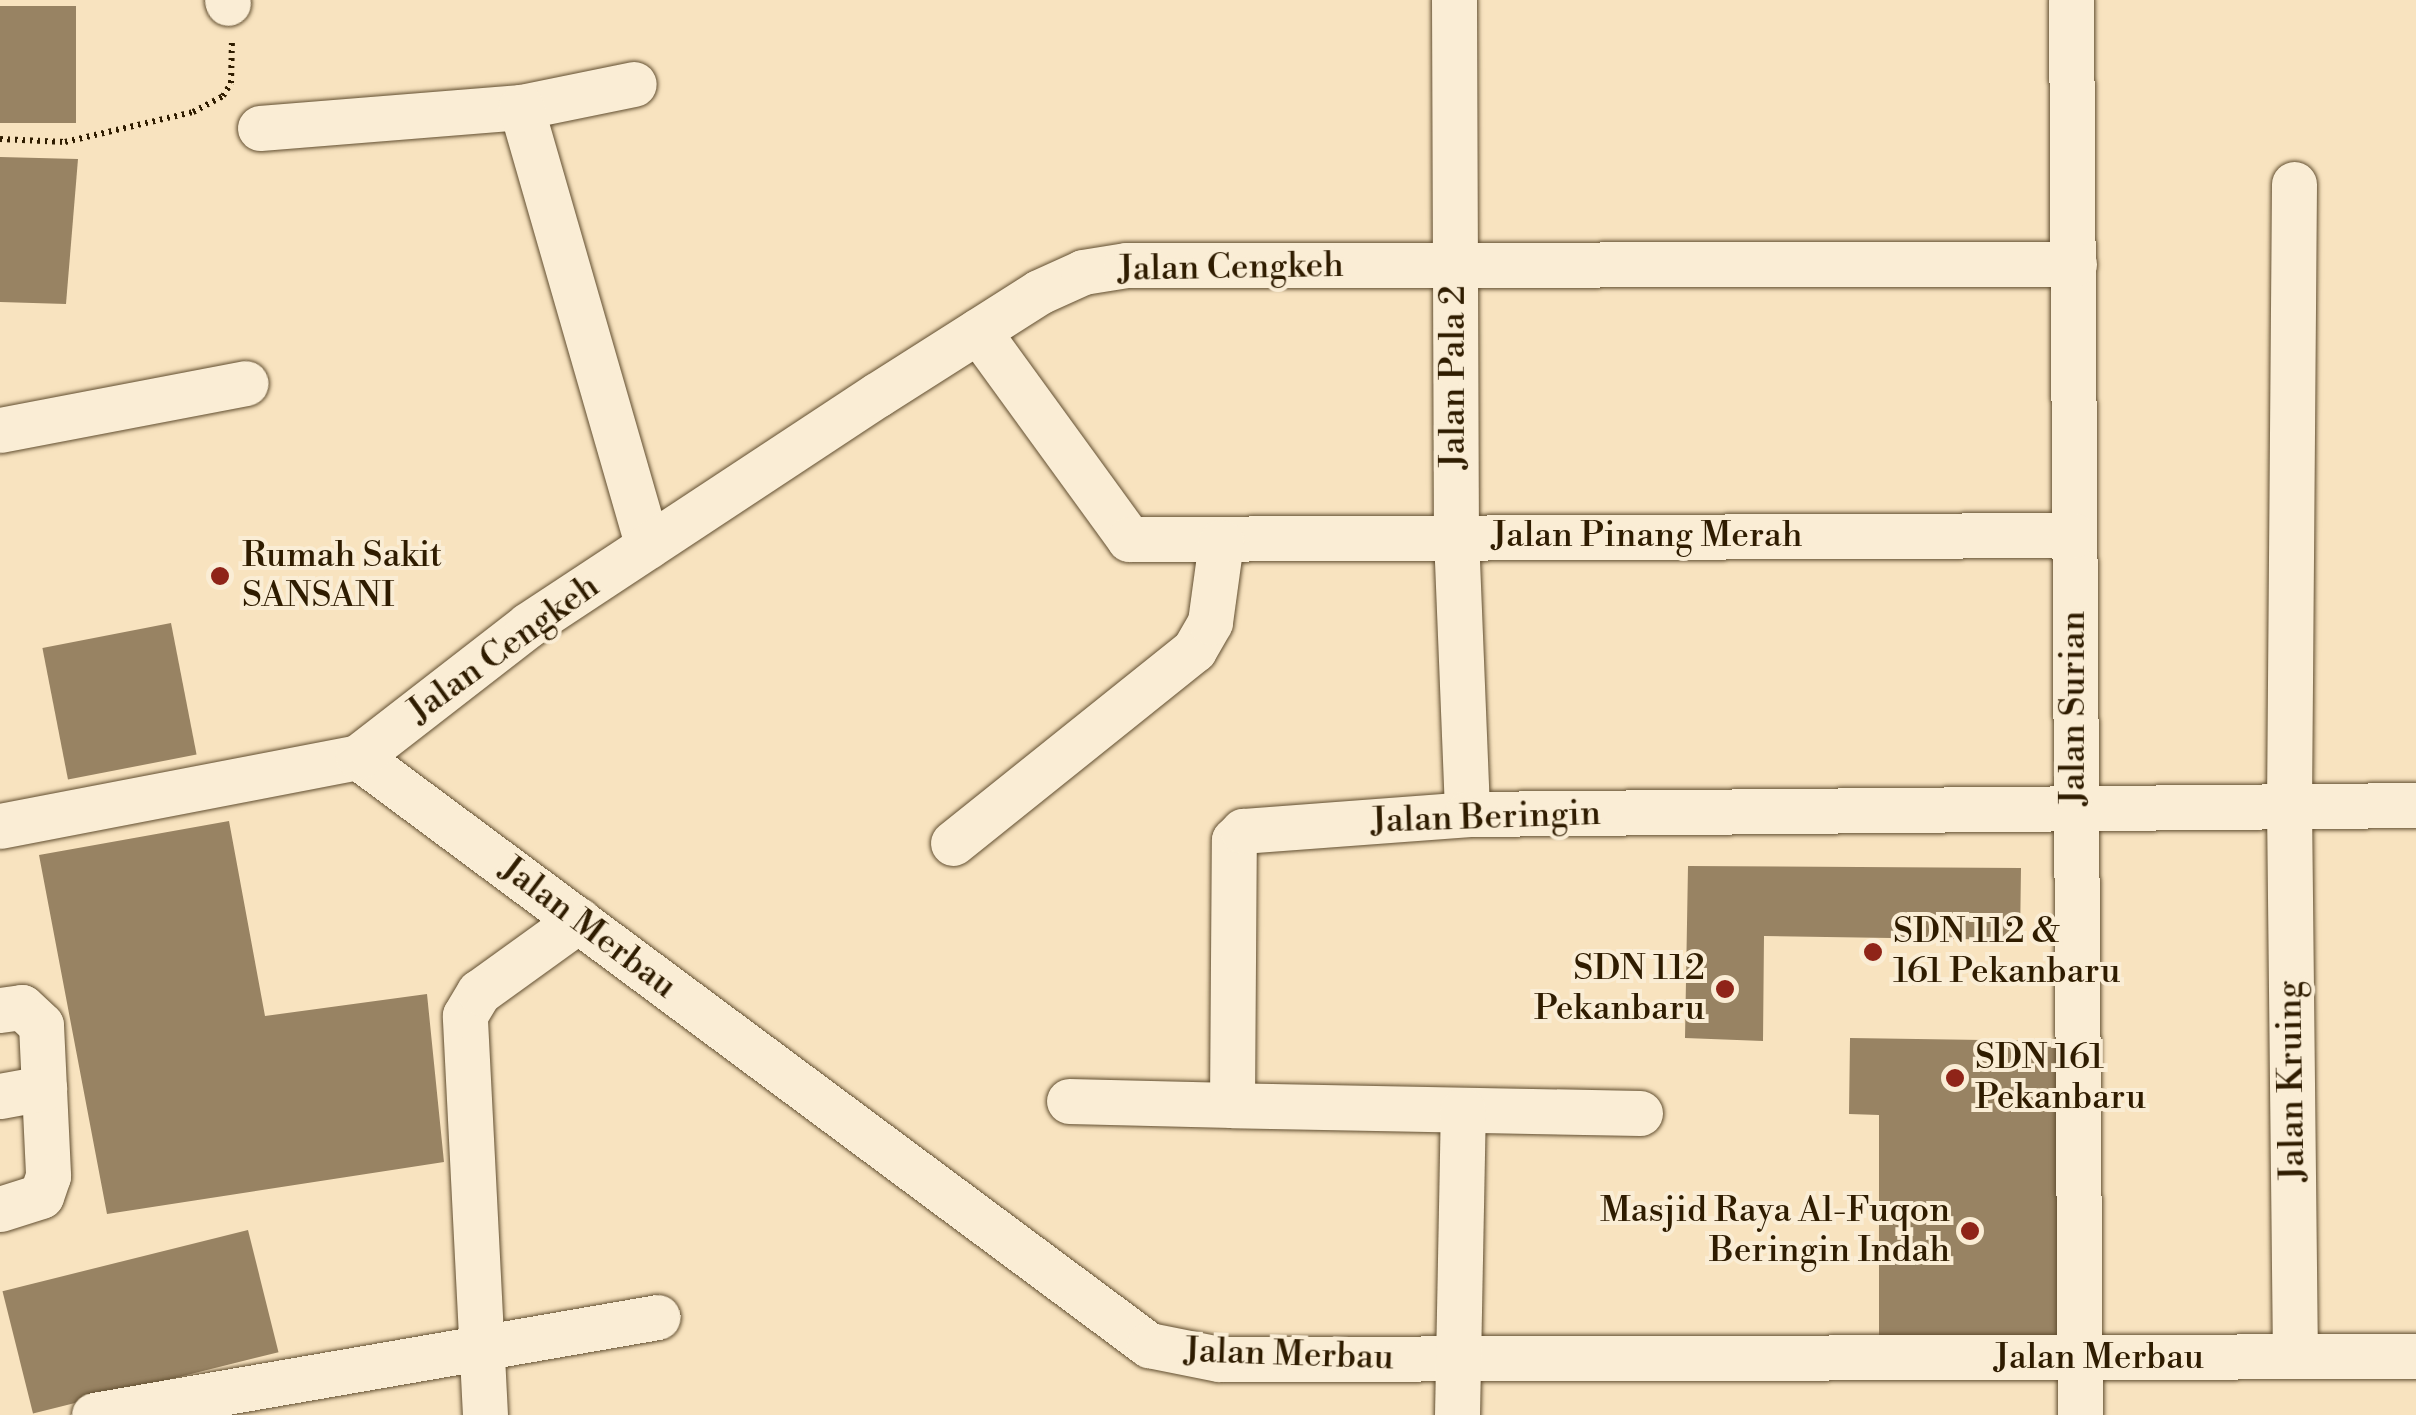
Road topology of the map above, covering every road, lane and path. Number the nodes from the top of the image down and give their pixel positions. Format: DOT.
graph roads {
  1 [pos="1454,0"];
  2 [pos="2071,0"];
  3 [pos="227,2"];
  4 [pos="634,84"];
  5 [pos="521,107"];
  6 [pos="260,128"];
  7 [pos="0,140"];
  8 [pos="2294,184"];
  9 [pos="2074,264"];
  10 [pos="1453,268"];
  11 [pos="978,331"];
  12 [pos="246,383"];
  13 [pos="0,430"];
  14 [pos="2073,535"];
  15 [pos="1456,536"];
  16 [pos="1222,542"];
  17 [pos="648,546"];
  18 [pos="358,757"];
  19 [pos="2289,805"];
  20 [pos="2416,805"];
  21 [pos="2074,811"];
  22 [pos="1467,814"];
  23 [pos="0,826"];
  24 [pos="953,843"];
  25 [pos="579,920"];
  26 [pos="0,1010"];
  27 [pos="44,1088"];
  28 [pos="0,1096"];
  29 [pos="1069,1100"];
  30 [pos="1232,1105"];
  31 [pos="1463,1110"];
  32 [pos="1640,1113"];
  33 [pos="0,1209"];
  34 [pos="658,1317"];
  35 [pos="481,1351"];
  36 [pos="2295,1356"];
  37 [pos="2416,1356"];
  38 [pos="2080,1359"];
  39 [pos="1456,1360"];
  40 [pos="94,1415"];
  41 [pos="485,1415"];
  42 [pos="1457,1415"];
  43 [pos="2080,1415"];
  1 -- 10 [label="street, Jalan Pala 2"];
  2 -- 9 [label="street, Jalan Surian"];
  3 -- 7 [label="path"];
  4 -- 5 [label="street"];
  5 -- 6 [label="street"];
  5 -- 17 [label="street"];
  8 -- 19 [label="street, Jalan Kruing"];
  9 -- 10 [label="street, Jalan Cengkeh"];
  9 -- 14 [label="street, Jalan Surian"];
  10 -- 11 [label="street, Jalan Cengkeh"];
  10 -- 15 [label="street, Jalan Pala 2"];
  11 -- 16 [label="street, Jalan Pinang Merah"];
  11 -- 17 [label="street, Jalan Cengkeh"];
  12 -- 13 [label="street"];
  14 -- 15 [label="street, Jalan Pinang Merah"];
  14 -- 21 [label="street, Jalan Surian"];
  15 -- 16 [label="street, Jalan Pinang Merah"];
  15 -- 22 [label="street, Jalan Pala 2"];
  16 -- 24 [label="street"];
  17 -- 18 [label="street, Jalan Cengkeh"];
  18 -- 23 [label="street"];
  18 -- 25 [label="street, Jalan Merbau"];
  19 -- 20 [label="street, Jalan Beringin"];
  19 -- 21 [label="street, Jalan Beringin"];
  19 -- 36 [label="street, Jalan Kruing"];
  21 -- 22 [label="street, Jalan Beringin"];
  21 -- 38 [label="street, Jalan Surian"];
  22 -- 30 [label="street, Jalan Beringin"];
  25 -- 35 [label="street"];
  25 -- 39 [label="street, Jalan Merbau"];
  26 -- 27 [label="street"];
  27 -- 28 [label="street"];
  27 -- 33 [label="street"];
  29 -- 30 [label="street"];
  30 -- 31 [label="street"];
  31 -- 32 [label="street"];
  31 -- 39 [label="street"];
  34 -- 35 [label="street"];
  35 -- 40 [label="street"];
  35 -- 41 [label="street"];
  36 -- 37 [label="street, Jalan Merbau"];
  36 -- 38 [label="street, Jalan Merbau"];
  38 -- 39 [label="street, Jalan Merbau"];
  38 -- 43 [label="street, Jalan Surian"];
  39 -- 42 [label="street"];
}
